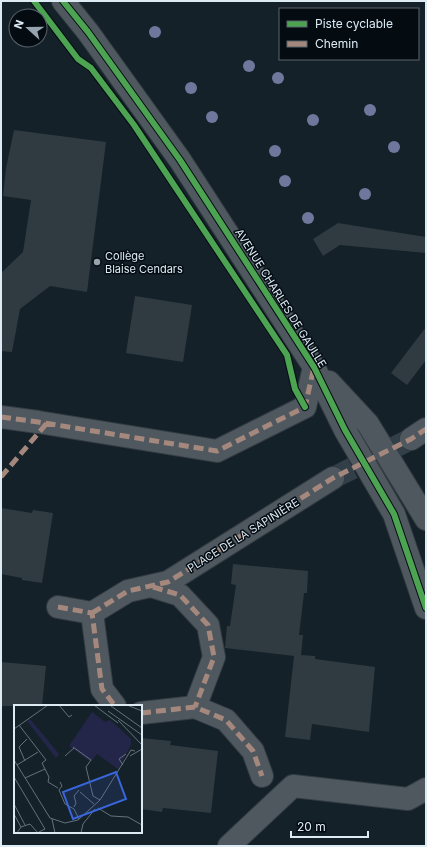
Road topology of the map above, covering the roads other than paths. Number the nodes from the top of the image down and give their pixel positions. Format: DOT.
graph roads {
  1 [pos="63,1"];
  2 [pos="74,10"];
  3 [pos="314,367"];
  4 [pos="1,417"];
  5 [pos="333,478"];
  6 [pos="426,519"];
  7 [pos="151,586"];
  8 [pos="58,607"];
  9 [pos="426,608"];
  10 [pos="92,613"];
  11 [pos="114,705"];
  12 [pos="195,707"];
  13 [pos="142,713"];
  14 [pos="262,776"];
  15 [pos="420,799"];
  16 [pos="229,846"];
  1 -- 2 [label="street, AVENUE CHARLES DE GAULLE"];
  2 -- 3 [label="street, AVENUE CHARLES DE GAULLE"];
  3 -- 4 [label="street"];
  3 -- 6 [label="street, AVENUE CHARLES DE GAULLE"];
  3 -- 9 [label="street, AVENUE CHARLES DE GAULLE"];
  5 -- 7 [label="street, PLACE DE LA SAPINIÈRE"];
  7 -- 10 [label="street, PLACE DE LA SAPINIÈRE"];
  7 -- 12 [label="street, PLACE DE LA SAPINIÈRE"];
  8 -- 10 [label="street"];
  10 -- 11 [label="street"];
  12 -- 13 [label="street"];
  12 -- 14 [label="street"];
  15 -- 16 [label="street"];
}
